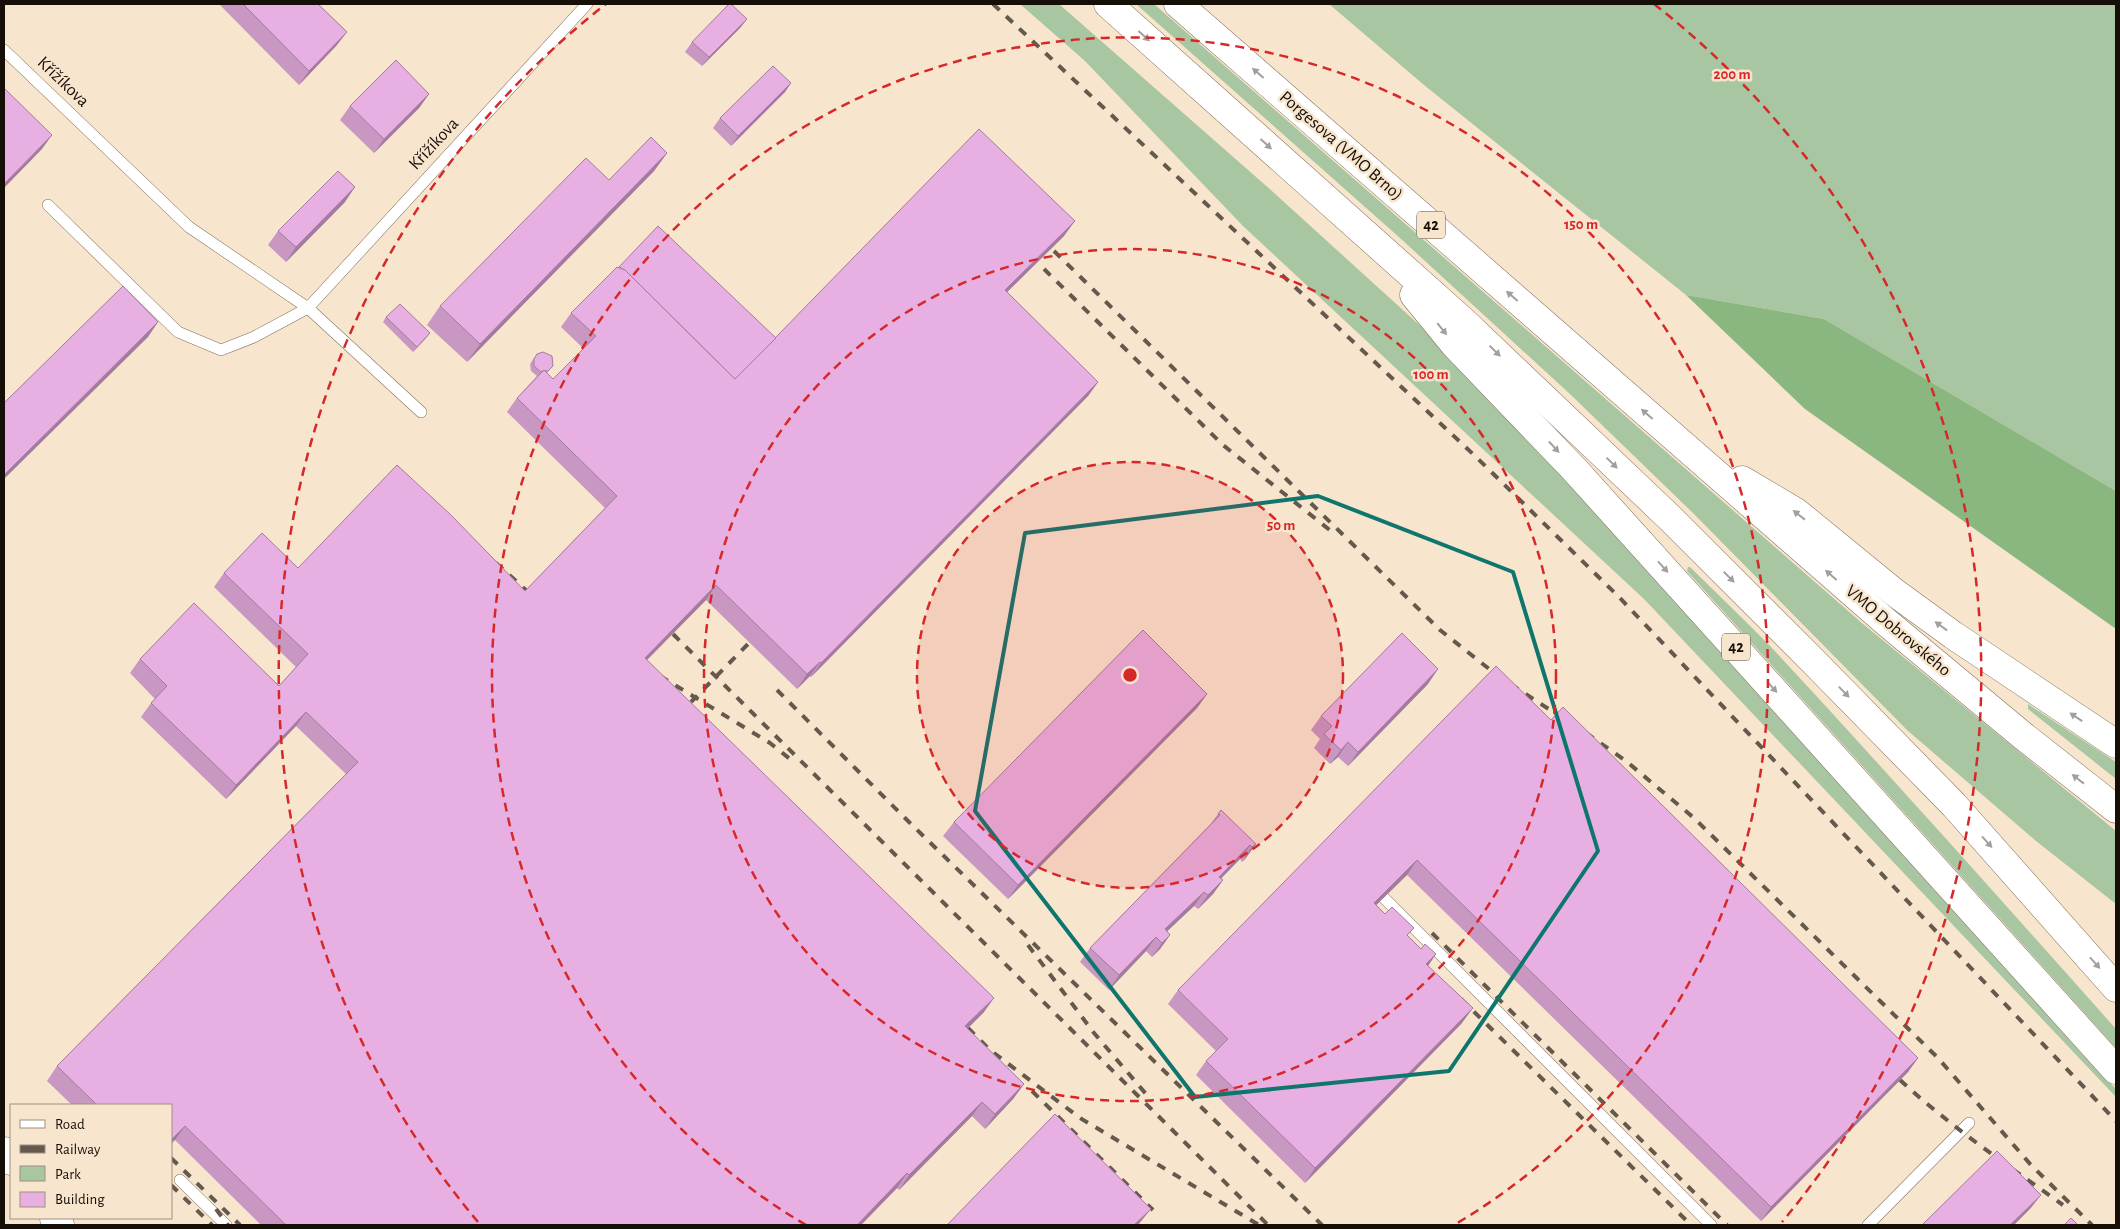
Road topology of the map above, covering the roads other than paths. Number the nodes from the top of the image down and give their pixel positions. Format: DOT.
graph roads {
  1 [pos="587,4"];
  2 [pos="1108,4"];
  3 [pos="1178,4"];
  4 [pos="4,50"];
  5 [pos="48,205"];
  6 [pos="1356,224"];
  7 [pos="308,308"];
  8 [pos="421,412"];
  9 [pos="1684,446"];
  10 [pos="2116,744"];
  11 [pos="2116,809"];
  12 [pos="1384,898"];
  13 [pos="2116,988"];
  14 [pos="2116,1070"];
  15 [pos="1969,1123"];
  16 [pos="180,1180"];
  17 [pos="226,1225"];
  18 [pos="1711,1225"];
  19 [pos="1868,1225"];
  1 -- 7 [label="lane, Křížíkova"];
  2 -- 6 [label="main road, 42, one-way"];
  9 -- 3 [label="main road, Porgesova (VMO Brno) / 42, one-way"];
  4 -- 7 [label="lane, Křížíkova"];
  5 -- 7 [label="lane, Křížíkova"];
  6 -- 13 [label="main road, 42, one-way"];
  6 -- 14 [label="main road, 42, one-way"];
  7 -- 8 [label="lane, Křížíkova"];
  10 -- 9 [label="main road, 42, one-way"];
  11 -- 9 [label="main road, VMO Dobrovského / 42, one-way"];
  12 -- 18 [label="lane"];
  15 -- 19 [label="lane"];
  16 -- 17 [label="lane"];
}
